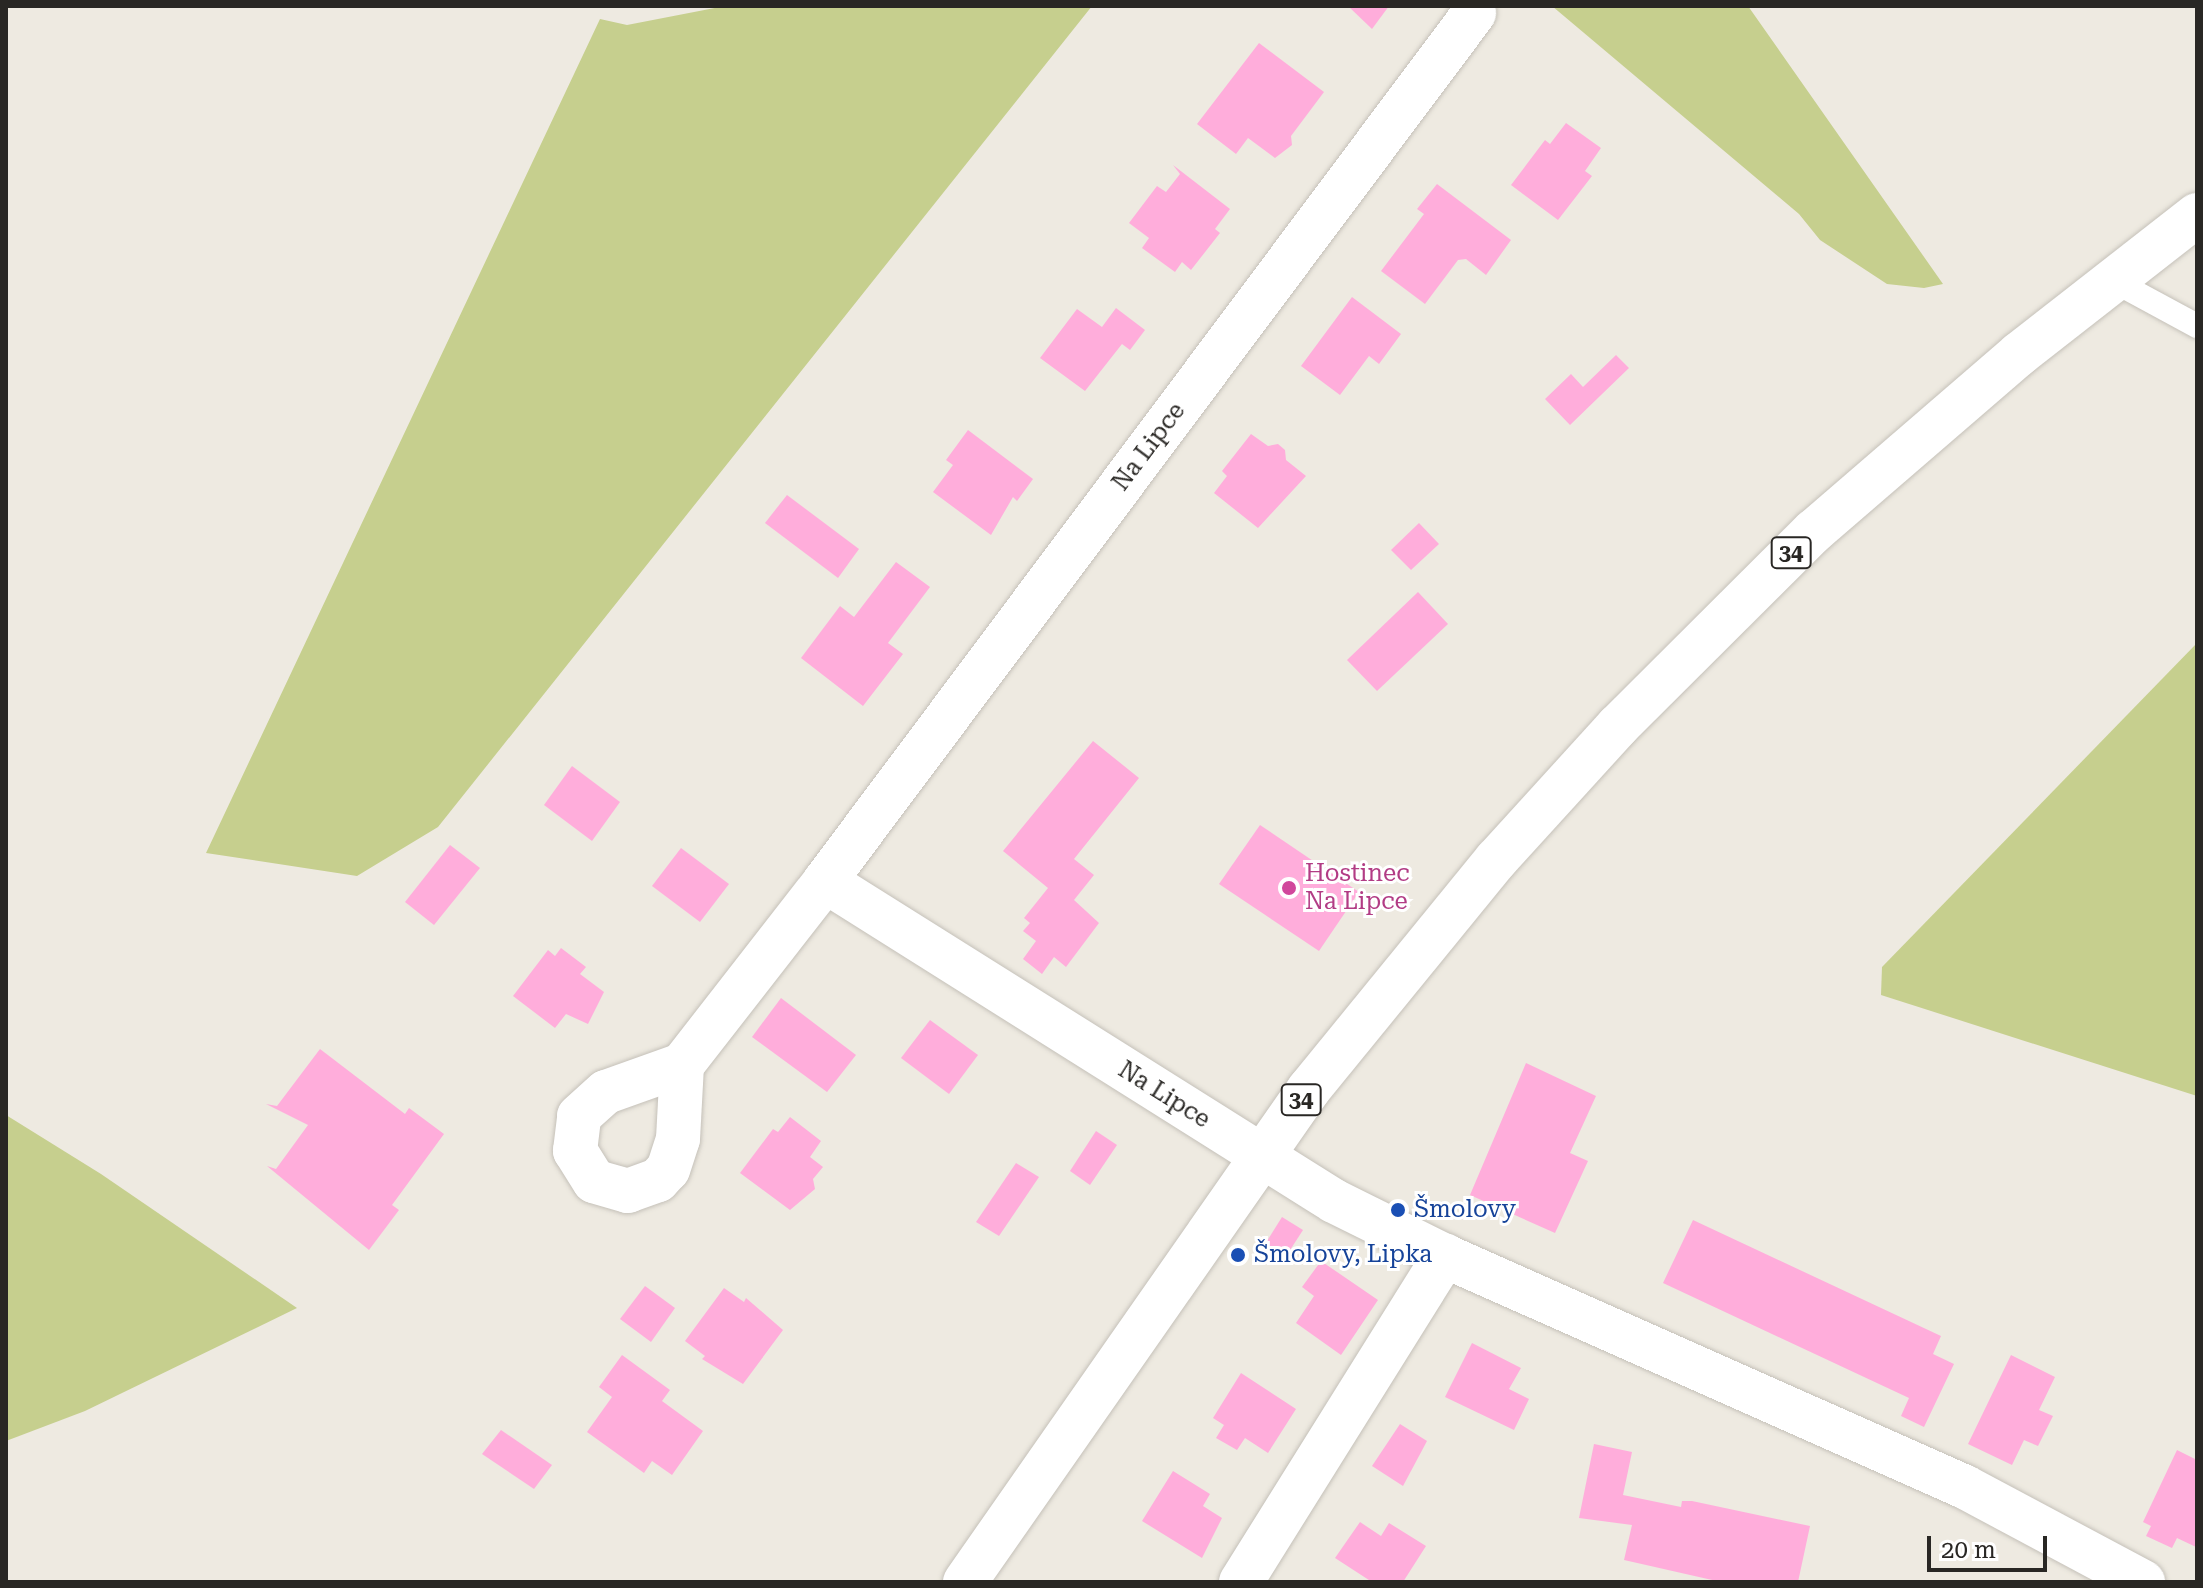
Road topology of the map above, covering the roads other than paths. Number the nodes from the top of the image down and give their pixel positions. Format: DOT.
graph roads {
  1 [pos="1474,13"];
  2 [pos="2197,215"];
  3 [pos="2112,280"];
  4 [pos="2197,326"];
  5 [pos="825,881"];
  6 [pos="682,1065"];
  7 [pos="1259,1157"];
  8 [pos="1445,1256"];
  9 [pos="965,1582"];
  10 [pos="1241,1582"];
  11 [pos="2143,1582"];
  1 -- 5 [label="street, Na Lipce"];
  2 -- 3 [label="street, 34"];
  3 -- 4 [label="lane"];
  3 -- 7 [label="street, 34"];
  5 -- 6 [label="street, Na Lipce"];
  5 -- 7 [label="street, Na Lipce"];
  7 -- 8 [label="street, Na Lipce"];
  7 -- 9 [label="street, 34"];
  8 -- 10 [label="street"];
  8 -- 11 [label="street, Na Lipce"];
}
